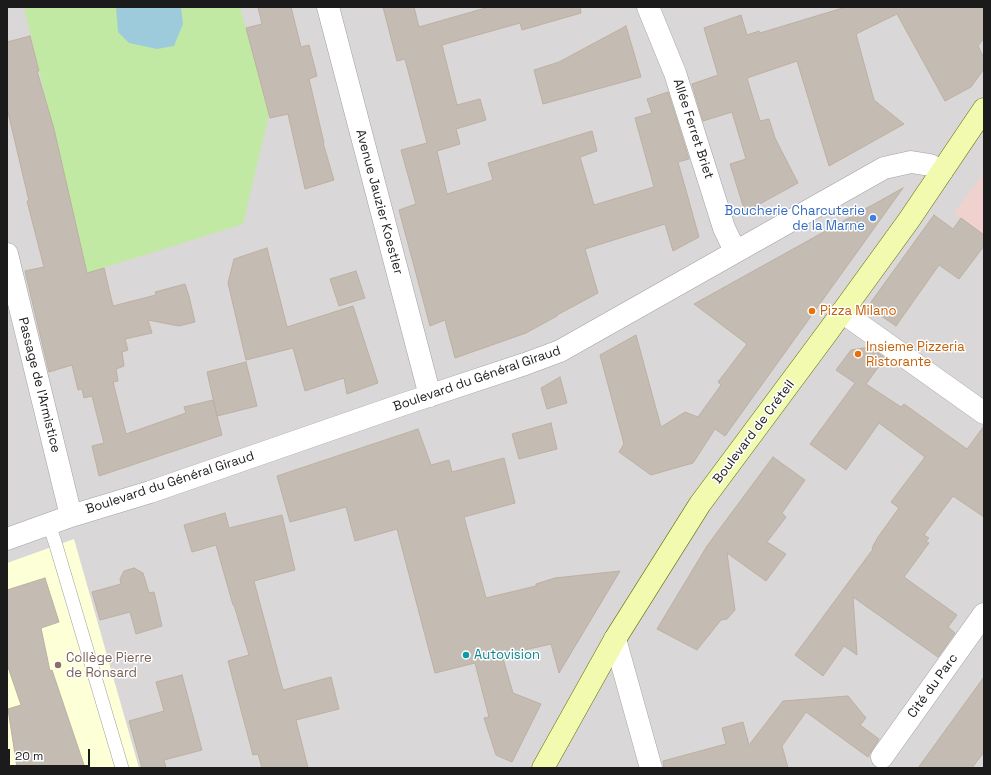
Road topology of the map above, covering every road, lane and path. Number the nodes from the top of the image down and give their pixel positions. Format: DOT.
graph roads {
  1 [pos="328,7"];
  2 [pos="648,7"];
  3 [pos="981,119"];
  4 [pos="942,171"];
  5 [pos="735,251"];
  6 [pos="7,254"];
  7 [pos="842,312"];
  8 [pos="430,396"];
  9 [pos="984,413"];
  10 [pos="71,516"];
  11 [pos="49,525"];
  12 [pos="7,539"];
  13 [pos="984,614"];
  14 [pos="615,639"];
  15 [pos="882,757"];
  16 [pos="122,768"];
  17 [pos="543,768"];
  18 [pos="651,768"];
  1 -- 8 [label="street, Avenue Jauzier Koestler"];
  2 -- 5 [label="street, Allée Ferret Briet"];
  3 -- 4 [label="main road, Boulevard de Créteil"];
  4 -- 5 [label="street, Boulevard du Général Giraud"];
  4 -- 7 [label="main road, Boulevard de Créteil"];
  5 -- 8 [label="street, Boulevard du Général Giraud"];
  6 -- 10 [label="street, Passage de l'Armistice"];
  7 -- 9 [label="street"];
  7 -- 14 [label="main road, Boulevard de Créteil"];
  8 -- 10 [label="street, Boulevard du Général Giraud"];
  10 -- 11 [label="street, Boulevard du Général Giraud"];
  11 -- 12 [label="street, Boulevard du Général Giraud"];
  11 -- 16 [label="lane"];
  13 -- 15 [label="street, Cité du Parc"];
  14 -- 17 [label="main road, Boulevard de Créteil"];
  14 -- 18 [label="street"];
}
